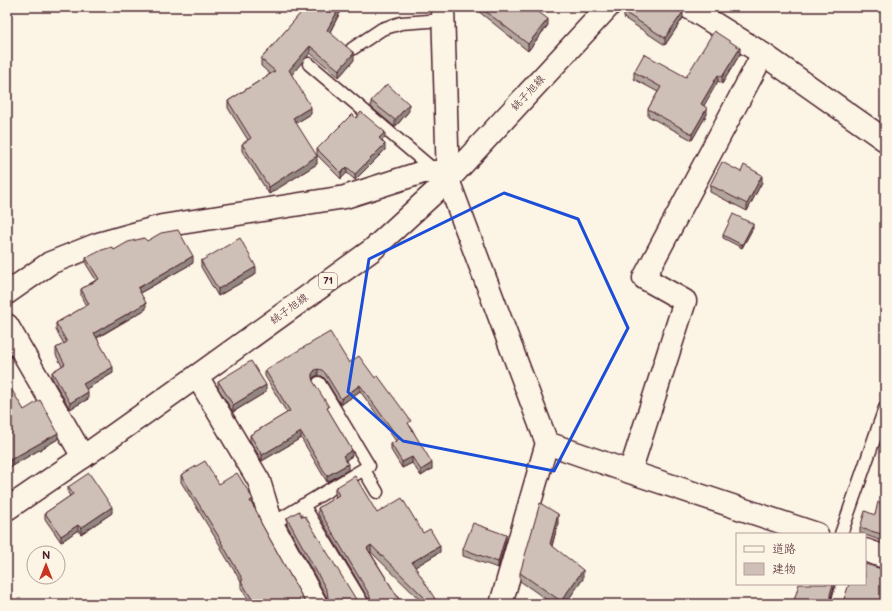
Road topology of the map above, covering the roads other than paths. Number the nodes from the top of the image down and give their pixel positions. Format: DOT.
graph roads {
  1 [pos="608,7"];
  2 [pos="688,7"];
  3 [pos="443,13"];
  4 [pos="352,49"];
  5 [pos="763,54"];
  6 [pos="309,64"];
  7 [pos="885,140"];
  8 [pos="442,176"];
  9 [pos="7,293"];
  10 [pos="7,325"];
  11 [pos="197,376"];
  12 [pos="319,383"];
  13 [pos="885,408"];
  14 [pos="547,443"];
  15 [pos="83,457"];
  16 [pos="364,470"];
  17 [pos="630,472"];
  18 [pos="377,492"];
  19 [pos="303,505"];
  20 [pos="7,509"];
  21 [pos="272,524"];
  22 [pos="814,533"];
  23 [pos="841,533"];
  24 [pos="866,550"];
  25 [pos="885,557"];
  26 [pos="843,585"];
  27 [pos="316,604"];
  28 [pos="363,604"];
  29 [pos="500,604"];
  30 [pos="837,604"];
  1 -- 8 [label="street, 銚子旭線 / 71"];
  2 -- 5 [label="street"];
  3 -- 4 [label="lane"];
  3 -- 8 [label="street"];
  5 -- 7 [label="street"];
  5 -- 17 [label="street"];
  6 -- 8 [label="lane"];
  8 -- 9 [label="street"];
  8 -- 11 [label="street, 銚子旭線 / 71"];
  8 -- 14 [label="street"];
  10 -- 15 [label="street"];
  11 -- 15 [label="street, 銚子旭線 / 71"];
  11 -- 21 [label="street"];
  12 -- 16 [label="lane"];
  13 -- 23 [label="lane"];
  14 -- 17 [label="street"];
  14 -- 29 [label="street"];
  15 -- 20 [label="street, 銚子旭線 / 71"];
  16 -- 18 [label="lane"];
  16 -- 19 [label="lane"];
  17 -- 22 [label="street"];
  19 -- 21 [label="lane"];
  19 -- 28 [label="lane"];
  21 -- 27 [label="street"];
  24 -- 25 [label="street"];
  26 -- 30 [label="lane"];
}
